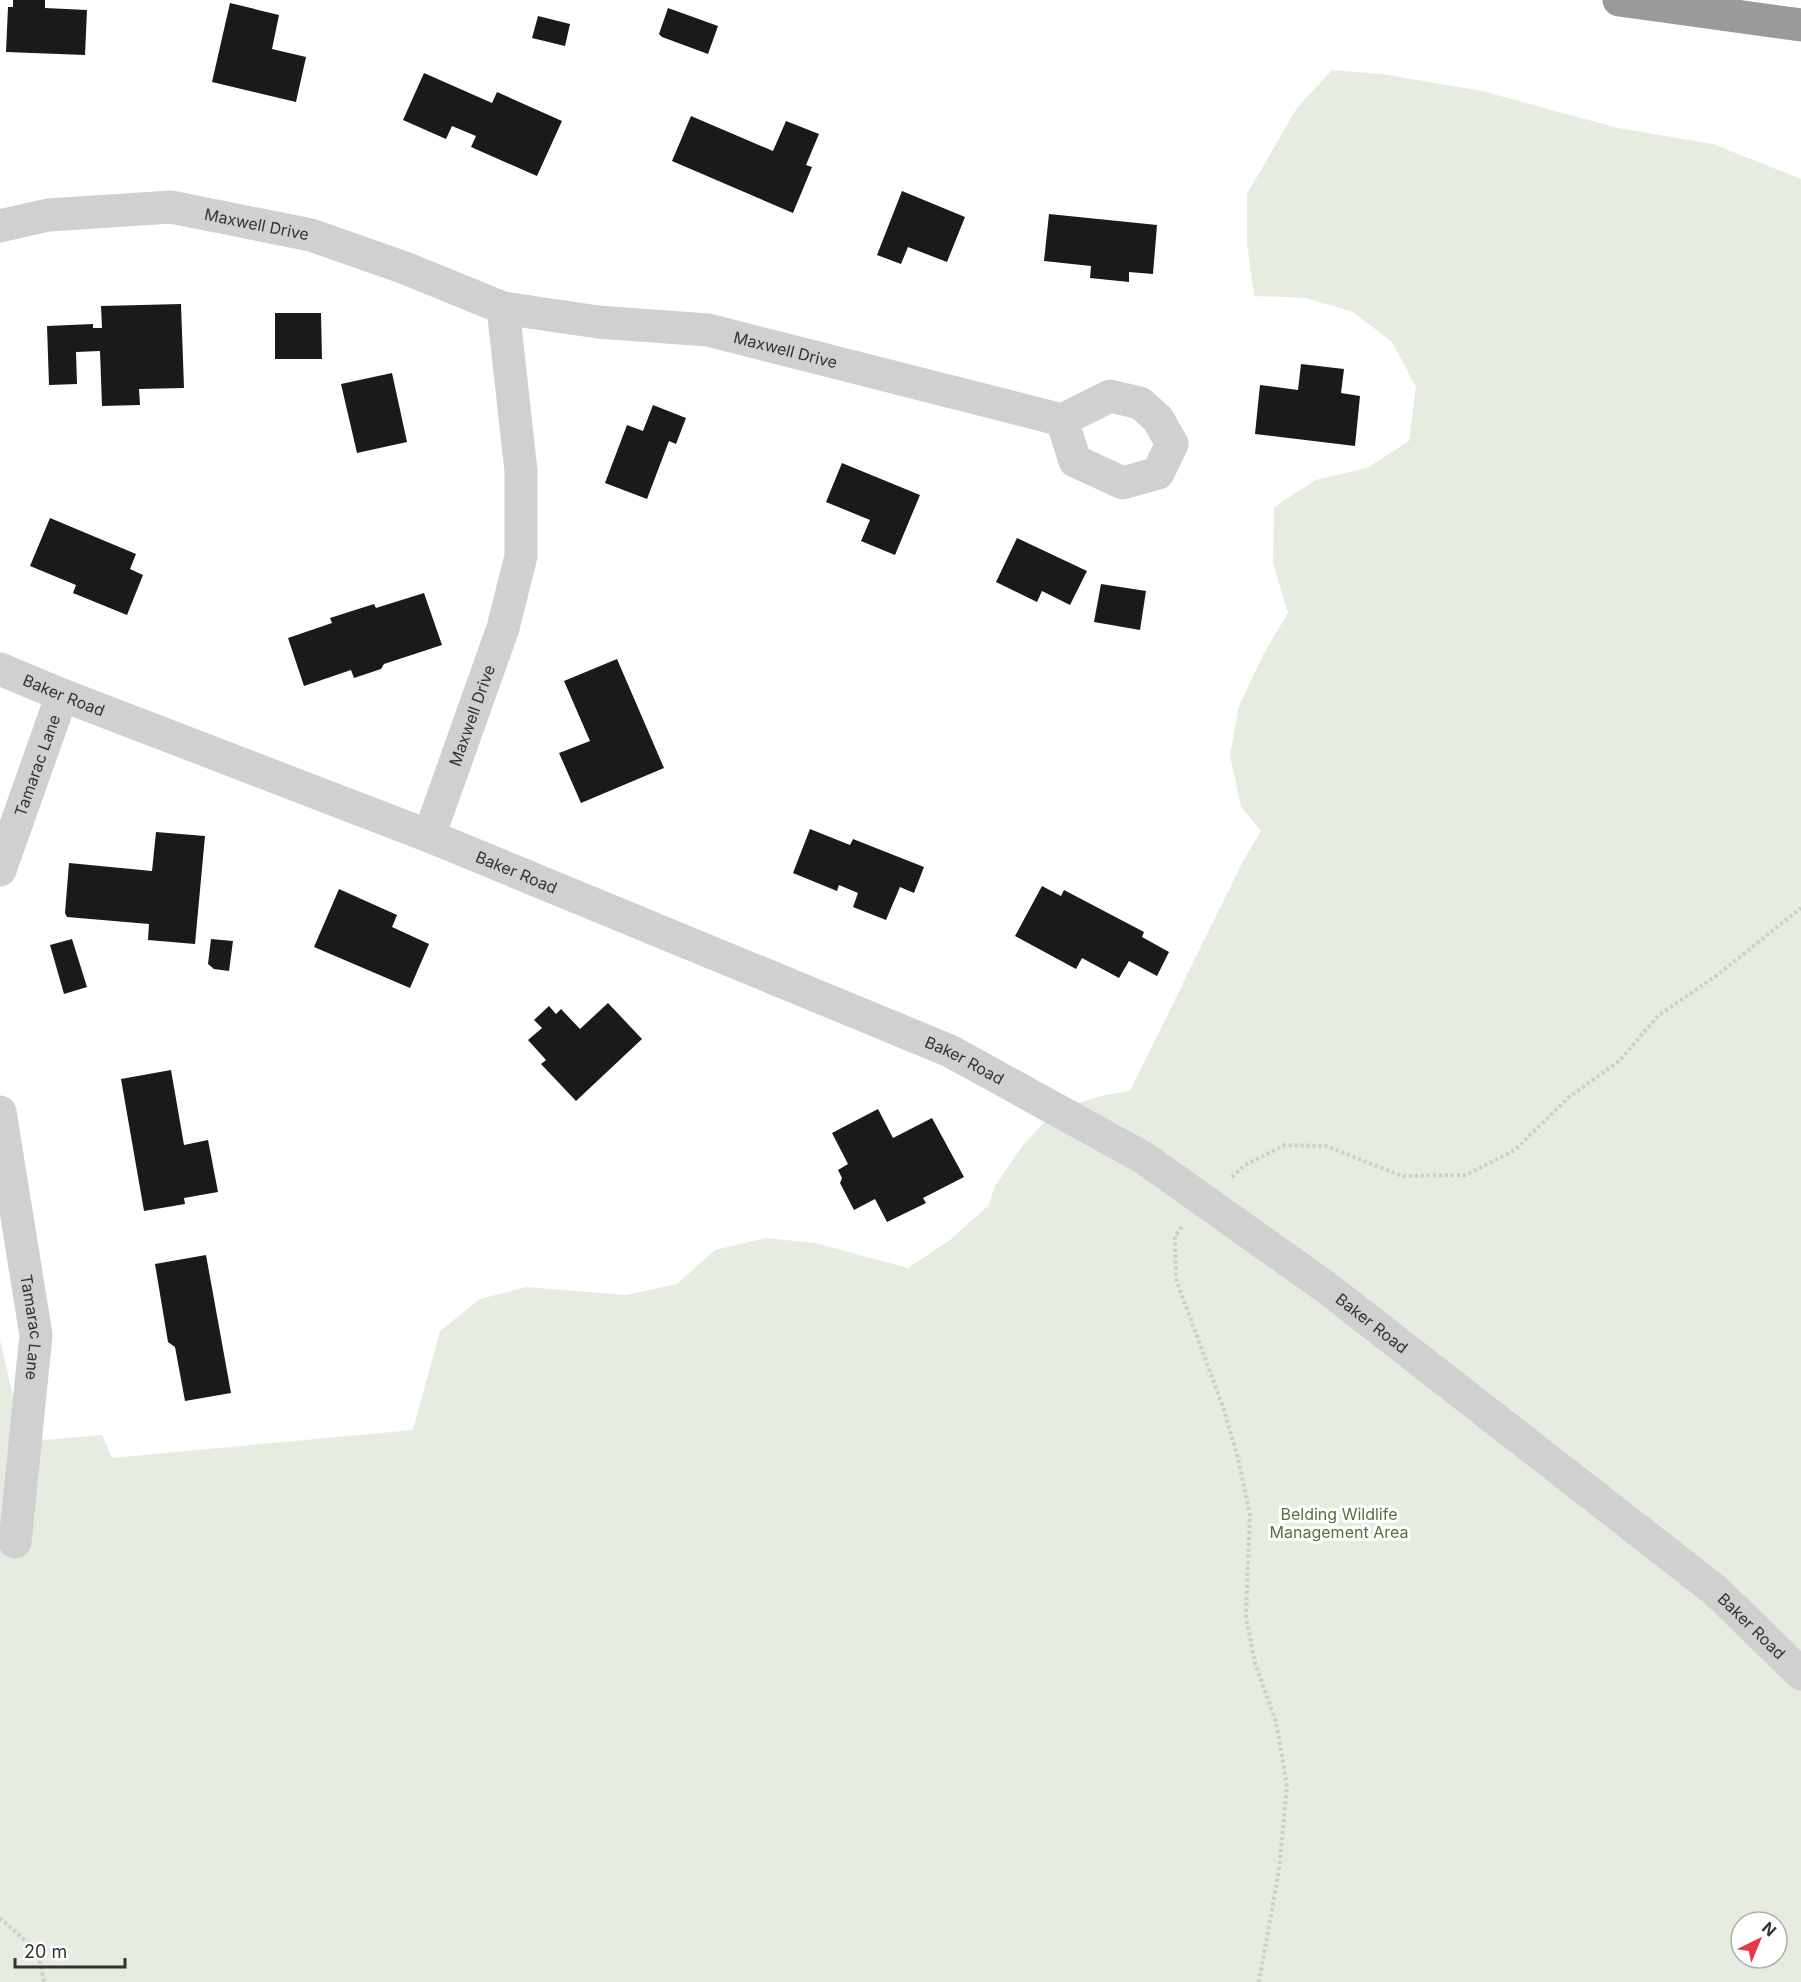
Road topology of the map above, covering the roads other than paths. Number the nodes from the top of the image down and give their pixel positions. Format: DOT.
graph roads {
  1 [pos="1619,0"];
  2 [pos="1801,25"];
  3 [pos="0,226"];
  4 [pos="502,308"];
  5 [pos="1062,420"];
  6 [pos="0,669"];
  7 [pos="62,695"];
  8 [pos="429,836"];
  9 [pos="0,870"];
  10 [pos="0,1112"];
  11 [pos="15,1542"];
  12 [pos="1801,1674"];
  1 -- 2 [label="highway"];
  3 -- 4 [label="street, Maxwell Drive"];
  4 -- 5 [label="street, Maxwell Drive"];
  4 -- 8 [label="street, Maxwell Drive"];
  6 -- 7 [label="street, Baker Road"];
  7 -- 8 [label="street, Baker Road"];
  7 -- 9 [label="street, Tamarac Lane"];
  8 -- 12 [label="street, Baker Road"];
  10 -- 11 [label="street, Tamarac Lane"];
}
